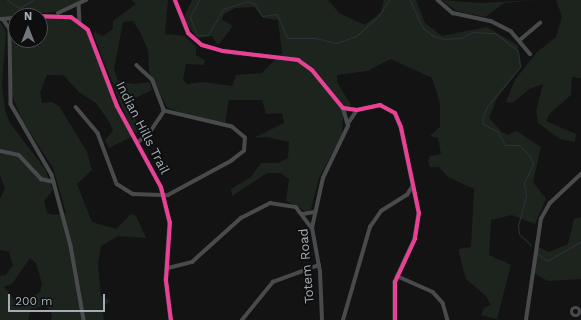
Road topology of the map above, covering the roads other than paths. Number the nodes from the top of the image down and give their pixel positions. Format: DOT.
graph roads {
  1 [pos="86,0"];
  2 [pos="175,0"];
  3 [pos="438,0"];
  4 [pos="79,4"];
  5 [pos="57,14"];
  6 [pos="48,15"];
  7 [pos="80,22"];
  8 [pos="540,23"];
  9 [pos="521,39"];
  10 [pos="10,48"];
  11 [pos="530,54"];
  12 [pos="137,66"];
  13 [pos="76,107"];
  14 [pos="343,108"];
  15 [pos="357,110"];
  16 [pos="164,111"];
  17 [pos="349,122"];
  18 [pos="137,143"];
  19 [pos="0,150"];
  20 [pos="581,174"];
  21 [pos="54,182"];
  22 [pos="412,187"];
  23 [pos="407,195"];
  24 [pos="164,196"];
  25 [pos="416,197"];
  26 [pos="314,212"];
  27 [pos="303,214"];
  28 [pos="312,228"];
  29 [pos="319,265"];
  30 [pos="168,268"];
  31 [pos="398,276"];
  32 [pos="84,320"];
  33 [pos="171,320"];
  34 [pos="242,320"];
  35 [pos="322,320"];
  36 [pos="343,320"];
  37 [pos="395,320"];
  38 [pos="448,320"];
  39 [pos="526,320"];
  1 -- 4 [label="street"];
  2 -- 14 [label="street"];
  3 -- 9 [label="street"];
  4 -- 5 [label="street"];
  4 -- 7 [label="street"];
  5 -- 6 [label="street"];
  5 -- 7 [label="street"];
  7 -- 18 [label="street, Indian Hills Trail"];
  8 -- 9 [label="street"];
  9 -- 11 [label="street"];
  10 -- 21 [label="street"];
  12 -- 16 [label="street"];
  13 -- 24 [label="street"];
  14 -- 15 [label="street"];
  14 -- 17 [label="street"];
  15 -- 17 [label="street, Totem Road"];
  15 -- 22 [label="street"];
  16 -- 18 [label="street"];
  16 -- 24 [label="street"];
  17 -- 26 [label="street, Totem Road"];
  18 -- 24 [label="street, Indian Hills Trail"];
  19 -- 21 [label="street"];
  20 -- 39 [label="street"];
  21 -- 32 [label="street"];
  22 -- 23 [label="street"];
  22 -- 25 [label="street"];
  23 -- 25 [label="street"];
  23 -- 36 [label="street"];
  24 -- 30 [label="street, Indian Hills Trail"];
  25 -- 31 [label="street"];
  26 -- 27 [label="street"];
  26 -- 28 [label="street, Totem Road"];
  27 -- 28 [label="street"];
  27 -- 30 [label="street"];
  28 -- 29 [label="street, Totem Road"];
  29 -- 34 [label="street"];
  29 -- 35 [label="street, Totem Road"];
  30 -- 33 [label="street, Indian Hills Trail"];
  31 -- 37 [label="street"];
  31 -- 38 [label="street"];
}
